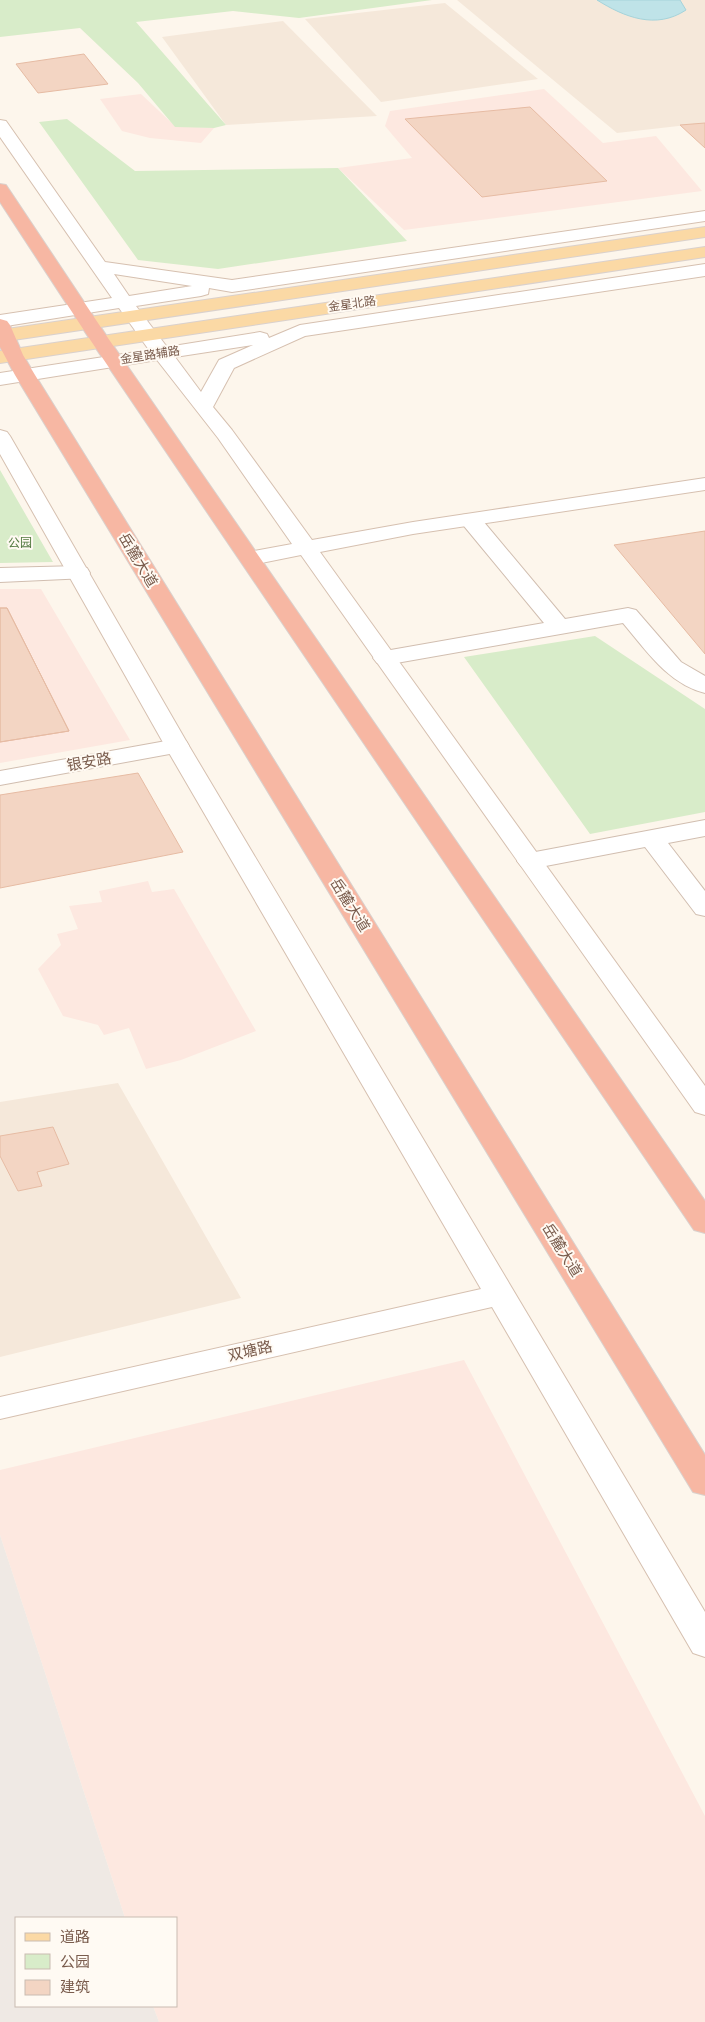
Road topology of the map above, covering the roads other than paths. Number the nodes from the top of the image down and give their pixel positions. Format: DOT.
graph roads {
  1 [pos="0,125"];
  2 [pos="0,189"];
  3 [pos="705,216"];
  4 [pos="705,232"];
  5 [pos="705,252"];
  6 [pos="101,267"];
  7 [pos="705,270"];
  8 [pos="232,286"];
  9 [pos="129,308"];
  10 [pos="85,314"];
  11 [pos="300,331"];
  12 [pos="148,334"];
  13 [pos="101,341"];
  14 [pos="5,348"];
  15 [pos="163,354"];
  16 [pos="115,361"];
  17 [pos="203,408"];
  18 [pos="0,436"];
  19 [pos="705,484"];
  20 [pos="470,520"];
  21 [pos="306,548"];
  22 [pos="251,558"];
  23 [pos="79,574"];
  24 [pos="0,575"];
  25 [pos="560,628"];
  26 [pos="385,658"];
  27 [pos="705,686"];
  28 [pos="177,746"];
  29 [pos="0,778"];
  30 [pos="705,828"];
  31 [pos="650,838"];
  32 [pos="530,861"];
  33 [pos="705,908"];
  34 [pos="705,1106"];
  35 [pos="705,1223"];
  36 [pos="500,1295"];
  37 [pos="0,1408"];
  38 [pos="705,1483"];
  39 [pos="705,1643"];
  1 -- 6 [label="street"];
  2 -- 10 [label="highway"];
  3 -- 8 [label="street"];
  4 -- 9 [label="main road, 金星北路"];
  5 -- 12 [label="main road, 金星北路"];
  6 -- 8 [label="street"];
  6 -- 9 [label="street"];
  7 -- 11 [label="street"];
  8 -- 9 [label="street"];
  9 -- 10 [label="street"];
  9 -- 12 [label="street"];
  10 -- 13 [label="highway"];
  10 -- 14 [label="street"];
  11 -- 15 [label="street, 金星路辅路"];
  11 -- 17 [label="street"];
  12 -- 13 [label="main road, 金星北路"];
  12 -- 15 [label="street"];
  13 -- 14 [label="main road, 金星北路"];
  13 -- 16 [label="highway"];
  14 -- 16 [label="street, 金星路辅路"];
  14 -- 38 [label="highway, 岳麓大道"];
  15 -- 16 [label="street, 金星路辅路"];
  15 -- 17 [label="street"];
  16 -- 22 [label="highway"];
  17 -- 21 [label="street"];
  18 -- 23 [label="street"];
  19 -- 20 [label="street"];
  20 -- 21 [label="street"];
  20 -- 25 [label="street"];
  21 -- 22 [label="street"];
  21 -- 26 [label="street"];
  22 -- 35 [label="highway"];
  23 -- 24 [label="street"];
  23 -- 28 [label="street"];
  25 -- 26 [label="street"];
  25 -- 27 [label="street"];
  26 -- 32 [label="street"];
  28 -- 29 [label="street, 银安路"];
  28 -- 36 [label="street"];
  30 -- 31 [label="street"];
  31 -- 32 [label="street"];
  31 -- 33 [label="street"];
  32 -- 34 [label="street"];
  36 -- 37 [label="street, 双塘路"];
  36 -- 39 [label="street"];
}
